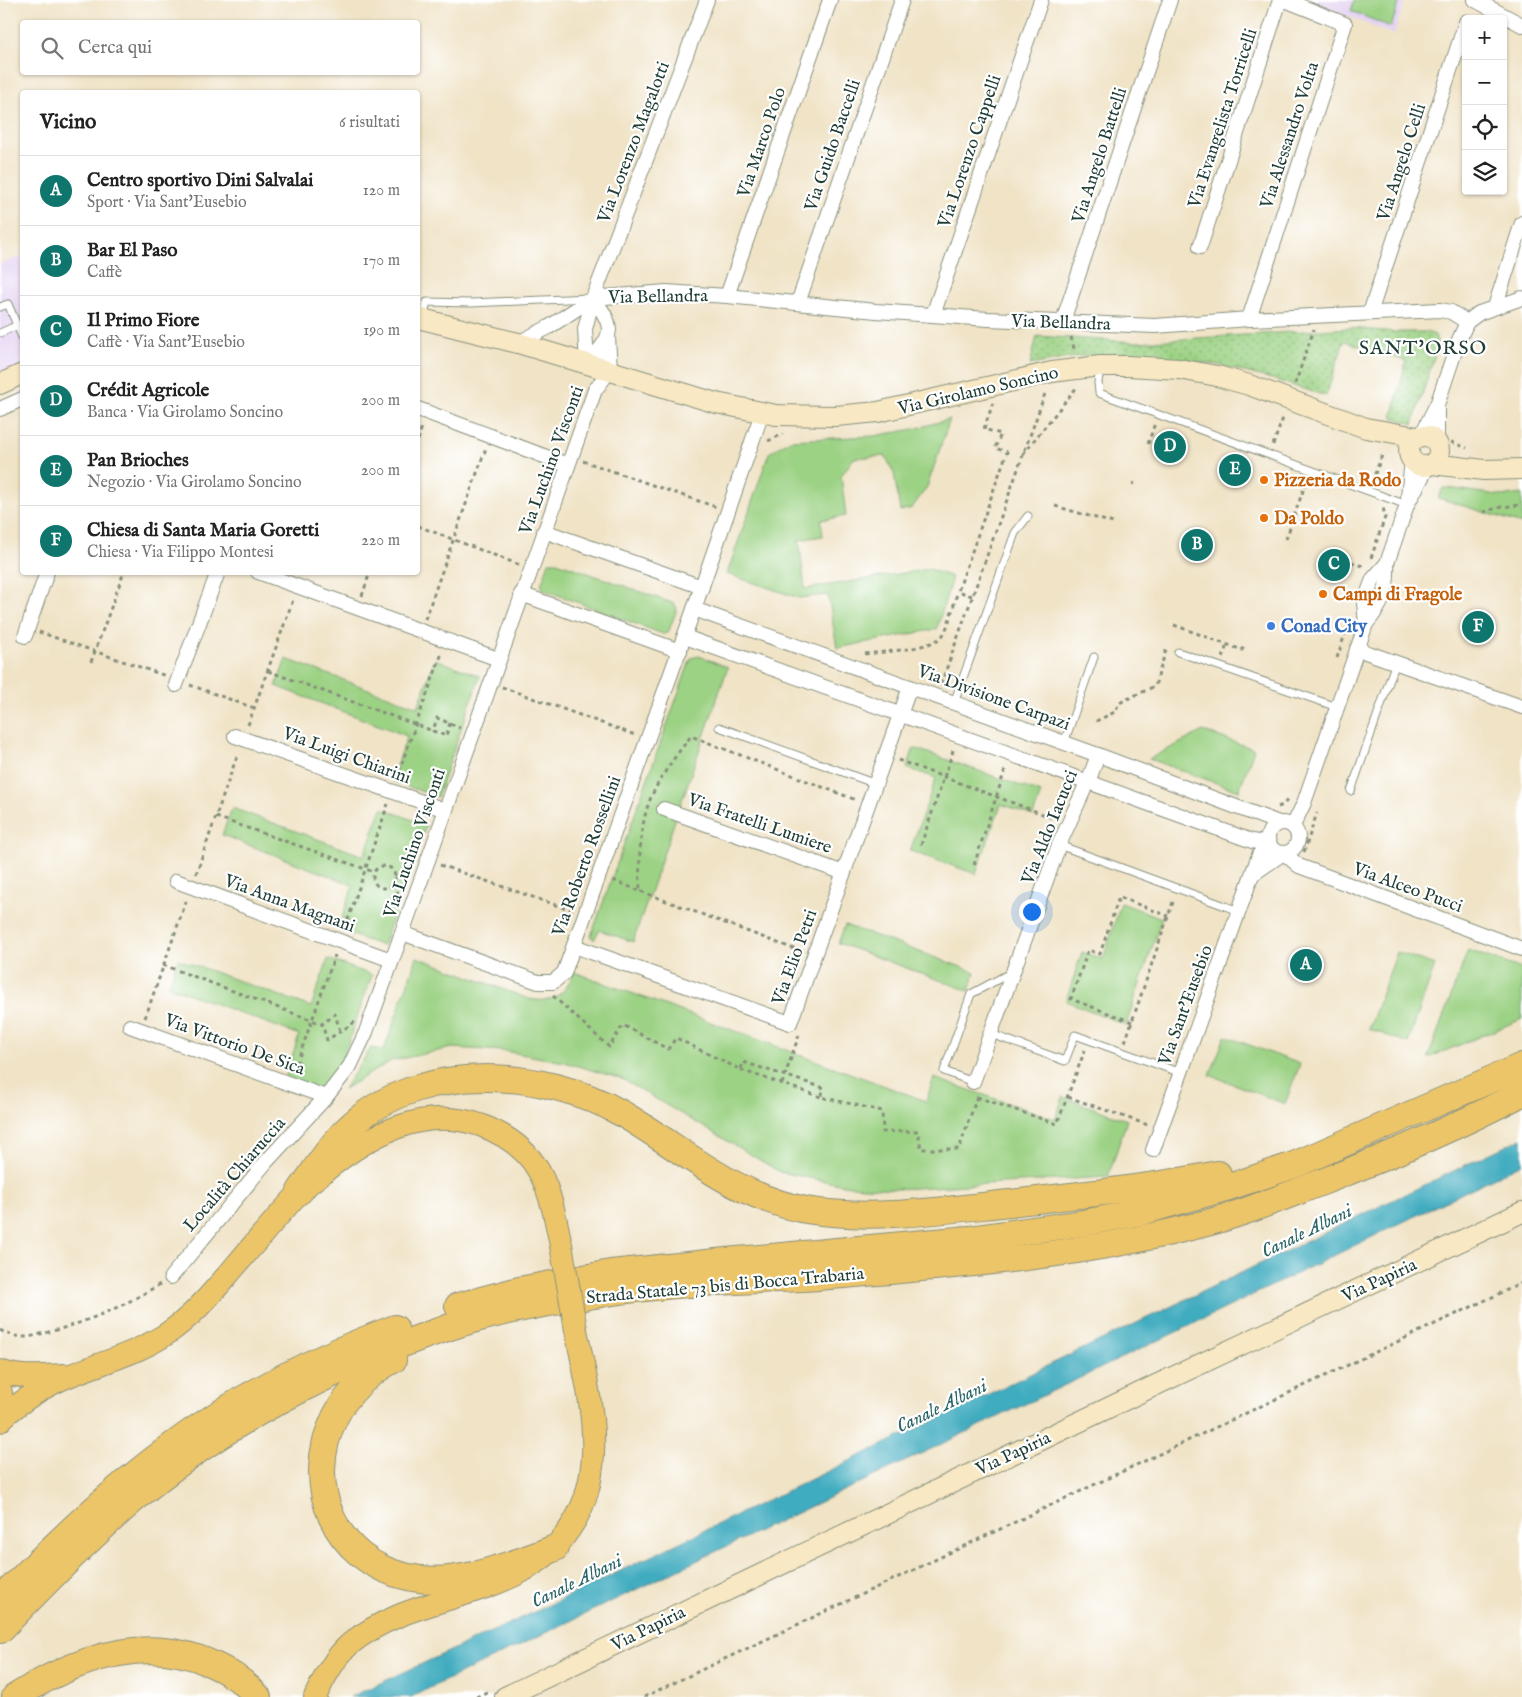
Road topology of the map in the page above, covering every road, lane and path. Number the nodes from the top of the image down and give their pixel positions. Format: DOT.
graph roads {
  1 [pos="707,0"];
  2 [pos="830,0"];
  3 [pos="902,0"];
  4 [pos="1041,0"];
  5 [pos="1170,0"];
  6 [pos="1280,0"];
  7 [pos="1285,0"];
  8 [pos="1474,0"];
  9 [pos="1468,15"];
  10 [pos="1522,25"];
  11 [pos="1462,32"];
  12 [pos="1522,223"];
  13 [pos="1200,247"];
  14 [pos="727,296"];
  15 [pos="593,298"];
  16 [pos="1522,298"];
  17 [pos="798,303"];
  18 [pos="1494,307"];
  19 [pos="0,308"];
  20 [pos="1370,313"];
  21 [pos="933,314"];
  22 [pos="1319,316"];
  23 [pos="420,318"];
  24 [pos="1249,319"];
  25 [pos="1063,321"];
  26 [pos="1467,322"];
  27 [pos="18,326"];
  28 [pos="20,332"];
  29 [pos="0,333"];
  30 [pos="1070,336"];
  31 [pos="608,337"];
  32 [pos="518,343"];
  33 [pos="1077,359"];
  34 [pos="587,363"];
  35 [pos="1100,366"];
  36 [pos="610,370"];
  37 [pos="20,375"];
  38 [pos="0,384"];
  39 [pos="1081,384"];
  40 [pos="1047,388"];
  41 [pos="1293,389"];
  42 [pos="20,400"];
  43 [pos="994,400"];
  44 [pos="0,409"];
  45 [pos="420,411"];
  46 [pos="762,413"];
  47 [pos="1158,414"];
  48 [pos="1283,418"];
  49 [pos="491,436"];
  50 [pos="1148,444"];
  51 [pos="1424,451"];
  52 [pos="1270,455"];
  53 [pos="1382,455"];
  54 [pos="1022,456"];
  55 [pos="570,461"];
  56 [pos="1522,469"];
  57 [pos="1306,482"];
  58 [pos="1371,484"];
  59 [pos="1380,502"];
  60 [pos="1407,505"];
  61 [pos="1522,505"];
  62 [pos="1055,506"];
  63 [pos="729,512"];
  64 [pos="1483,512"];
  65 [pos="1028,516"];
  66 [pos="1113,523"];
  67 [pos="420,527"];
  68 [pos="544,531"];
  69 [pos="1286,539"];
  70 [pos="454,540"];
  71 [pos="1336,557"];
  72 [pos="522,566"];
  73 [pos="1368,568"];
  74 [pos="46,575"];
  75 [pos="123,575"];
  76 [pos="217,575"];
  77 [pos="266,575"];
  78 [pos="369,575"];
  79 [pos="1365,575"];
  80 [pos="298,587"];
  81 [pos="702,587"];
  82 [pos="958,591"];
  83 [pos="521,594"];
  84 [pos="972,596"];
  85 [pos="358,608"];
  86 [pos="694,609"];
  87 [pos="1352,615"];
  88 [pos="1174,625"];
  89 [pos="421,631"];
  90 [pos="26,632"];
  91 [pos="684,637"];
  92 [pos="446,640"];
  93 [pos="1168,645"];
  94 [pos="1244,646"];
  95 [pos="1357,649"];
  96 [pos="680,651"];
  97 [pos="95,652"];
  98 [pos="1178,652"];
  99 [pos="862,654"];
  100 [pos="1094,657"];
  101 [pos="498,659"];
  102 [pos="1336,660"];
  103 [pos="91,662"];
  104 [pos="1396,662"];
  105 [pos="268,671"];
  106 [pos="177,683"];
  107 [pos="490,683"];
  108 [pos="910,687"];
  109 [pos="938,691"];
  110 [pos="954,703"];
  111 [pos="1337,707"];
  112 [pos="1522,707"];
  113 [pos="254,708"];
  114 [pos="900,715"];
  115 [pos="1096,721"];
  116 [pos="450,723"];
  117 [pos="416,725"];
  118 [pos="719,727"];
  119 [pos="433,731"];
  120 [pos="473,732"];
  121 [pos="958,736"];
  122 [pos="239,737"];
  123 [pos="648,740"];
  124 [pos="1064,743"];
  125 [pos="1010,754"];
  126 [pos="1098,755"];
  127 [pos="898,760"];
  128 [pos="944,777"];
  129 [pos="1087,782"];
  130 [pos="876,784"];
  131 [pos="1292,789"];
  132 [pos="392,791"];
  133 [pos="1351,791"];
  134 [pos="628,796"];
  135 [pos="996,797"];
  136 [pos="664,808"];
  137 [pos="1275,808"];
  138 [pos="445,810"];
  139 [pos="216,817"];
  140 [pos="1279,823"];
  141 [pos="1069,824"];
  142 [pos="1293,826"];
  143 [pos="1269,844"];
  144 [pos="921,845"];
  145 [pos="1059,845"];
  146 [pos="1284,854"];
  147 [pos="427,861"];
  148 [pos="974,865"];
  149 [pos="365,869"];
  150 [pos="374,872"];
  151 [pos="844,872"];
  152 [pos="1253,874"];
  153 [pos="599,875"];
  154 [pos="176,881"];
  155 [pos="191,887"];
  156 [pos="1178,889"];
  157 [pos="640,891"];
  158 [pos="1239,911"];
  159 [pos="585,915"];
  160 [pos="1168,916"];
  161 [pos="402,933"];
  162 [pos="340,941"];
  163 [pos="574,946"];
  164 [pos="1522,949"];
  165 [pos="391,960"];
  166 [pos="163,965"];
  167 [pos="1014,971"];
  168 [pos="538,982"];
  169 [pos="373,1012"];
  170 [pos="313,1020"];
  171 [pos="1132,1022"];
  172 [pos="322,1024"];
  173 [pos="135,1028"];
  174 [pos="340,1031"];
  175 [pos="991,1034"];
  176 [pos="1089,1040"];
  177 [pos="1122,1052"];
  178 [pos="1522,1066"];
  179 [pos="742,1070"];
  180 [pos="1181,1073"];
  181 [pos="974,1082"];
  182 [pos="290,1084"];
  183 [pos="1522,1093"];
  184 [pos="821,1097"];
  185 [pos="977,1097"];
  186 [pos="1068,1097"];
  187 [pos="326,1098"];
  188 [pos="1160,1129"];
  189 [pos="1341,1146"];
  190 [pos="1153,1150"];
  191 [pos="300,1192"];
  192 [pos="1522,1212"];
  193 [pos="171,1277"];
  194 [pos="1522,1283"];
  195 [pos="454,1325"];
  196 [pos="0,1330"];
  197 [pos="0,1371"];
  198 [pos="70,1375"];
  199 [pos="0,1388"];
  200 [pos="1,1420"];
  201 [pos="555,1548"];
  202 [pos="0,1600"];
  203 [pos="0,1630"];
  204 [pos="337,1658"];
  205 [pos="15,1697"];
  206 [pos="258,1697"];
  207 [pos="315,1697"];
  208 [pos="334,1697"];
  209 [pos="505,1697"];
  210 [pos="644,1697"];
  1 -- 15 [label="street, Via Lorenzo Magalotti"];
  2 -- 14 [label="street, Via Marco Polo"];
  3 -- 17 [label="street, Via Guido Baccelli"];
  4 -- 21 [label="street, Via Lorenzo Cappelli"];
  5 -- 25 [label="street, Via Angelo Battelli"];
  6 -- 13 [label="street, Via Evangelista Torricelli"];
  7 -- 24 [label="street, Via Alessandro Volta"];
  8 -- 9 [label="street, Via Angelo Celli"];
  8 -- 10 [label="street"];
  11 -- 20 [label="street, Via Angelo Celli"];
  12 -- 18 [label="street"];
  14 -- 15 [label="street, Via Bellandra"];
  14 -- 17 [label="street, Via Bellandra"];
  15 -- 23 [label="lane"];
  15 -- 31 [label="street"];
  15 -- 32 [label="street"];
  15 -- 34 [label="street, Via Lorenzo Magalotti"];
  16 -- 18 [label="street"];
  17 -- 21 [label="street, Via Bellandra"];
  18 -- 26 [label="street"];
  19 -- 27 [label="lane"];
  20 -- 22 [label="street, Via Bellandra"];
  20 -- 26 [label="street, Via Bellandra"];
  21 -- 25 [label="street, Via Bellandra"];
  22 -- 24 [label="street, Via Bellandra"];
  22 -- 41 [label="path"];
  23 -- 32 [label="main road"];
  24 -- 25 [label="street, Via Bellandra"];
  26 -- 51 [label="street"];
  27 -- 28 [label="lane"];
  27 -- 29 [label="lane"];
  30 -- 33 [label="path"];
  31 -- 34 [label="street"];
  31 -- 36 [label="street"];
  32 -- 34 [label="main road"];
  34 -- 36 [label="main road, Via Girolamo Soncino"];
  35 -- 46 [label="main road, Via Girolamo Soncino"];
  35 -- 47 [label="lane"];
  35 -- 51 [label="main road, Via Girolamo Soncino"];
  36 -- 46 [label="main road, Via Girolamo Soncino"];
  36 -- 55 [label="street, Via Luchino Visconti"];
  37 -- 38 [label="main road"];
  39 -- 54 [label="path"];
  40 -- 54 [label="path"];
  42 -- 44 [label="street"];
  43 -- 82 [label="path"];
  45 -- 49 [label="street"];
  46 -- 63 [label="street, Via Roberto Rossellini"];
  47 -- 50 [label="path"];
  47 -- 52 [label="lane"];
  48 -- 52 [label="path"];
  49 -- 55 [label="street"];
  49 -- 70 [label="path"];
  51 -- 56 [label="main road, Via Girolamo Soncino"];
  51 -- 60 [label="street"];
  52 -- 60 [label="lane"];
  53 -- 58 [label="path"];
  54 -- 84 [label="path"];
  55 -- 63 [label="path"];
  55 -- 68 [label="street, Via Luchino Visconti"];
  57 -- 69 [label="path"];
  59 -- 73 [label="path"];
  60 -- 95 [label="street"];
  61 -- 64 [label="path"];
  62 -- 66 [label="path"];
  63 -- 81 [label="street, Via Roberto Rossellini"];
  65 -- 110 [label="lane"];
  67 -- 70 [label="path"];
  68 -- 81 [label="street"];
  68 -- 83 [label="street, Via Luchino Visconti"];
  70 -- 72 [label="path"];
  70 -- 89 [label="path"];
  71 -- 73 [label="path"];
  73 -- 79 [label="path"];
  74 -- 90 [label="street"];
  75 -- 97 [label="path"];
  76 -- 106 [label="street"];
  77 -- 80 [label="street"];
  78 -- 85 [label="path"];
  80 -- 85 [label="street"];
  80 -- 105 [label="path"];
  81 -- 86 [label="street, Via Roberto Rossellini"];
  82 -- 84 [label="path"];
  82 -- 99 [label="path"];
  83 -- 96 [label="street"];
  83 -- 101 [label="street, Via Luchino Visconti"];
  84 -- 109 [label="path"];
  85 -- 89 [label="street"];
  86 -- 91 [label="street, Via Roberto Rossellini"];
  86 -- 108 [label="street, Via Divisione Carpazi"];
  87 -- 102 [label="path"];
  88 -- 94 [label="path"];
  89 -- 92 [label="street"];
  90 -- 97 [label="path"];
  91 -- 96 [label="street, Via Roberto Rossellini"];
  91 -- 114 [label="street"];
  92 -- 101 [label="street"];
  92 -- 117 [label="path"];
  93 -- 115 [label="path"];
  95 -- 104 [label="street"];
  95 -- 111 [label="street"];
  96 -- 123 [label="street, Via Roberto Rossellini"];
  97 -- 103 [label="path"];
  97 -- 106 [label="path"];
  98 -- 111 [label="lane"];
  100 -- 124 [label="lane"];
  101 -- 107 [label="street, Via Luchino Visconti"];
  104 -- 112 [label="street"];
  104 -- 133 [label="lane"];
  105 -- 113 [label="path"];
  105 -- 117 [label="path"];
  106 -- 113 [label="path"];
  107 -- 120 [label="street, Via Luchino Visconti"];
  107 -- 123 [label="path"];
  108 -- 110 [label="street, Via Divisione Carpazi"];
  108 -- 114 [label="street, Via Elio Petri"];
  110 -- 124 [label="street, Via Divisione Carpazi"];
  111 -- 142 [label="street"];
  113 -- 122 [label="path"];
  114 -- 121 [label="street"];
  114 -- 130 [label="street, Via Elio Petri"];
  116 -- 119 [label="path"];
  116 -- 119 [label="path"];
  116 -- 120 [label="path"];
  117 -- 119 [label="path"];
  117 -- 132 [label="path"];
  118 -- 130 [label="lane"];
  120 -- 138 [label="street, Via Luchino Visconti"];
  121 -- 125 [label="street"];
  121 -- 128 [label="path"];
  122 -- 132 [label="street, Via Luigi Chiarini"];
  122 -- 139 [label="path"];
  123 -- 134 [label="street, Via Roberto Rossellini"];
  124 -- 126 [label="street, Via Divisione Carpazi"];
  125 -- 129 [label="street"];
  125 -- 135 [label="path"];
  126 -- 129 [label="street, Via Aldo Iacucci"];
  126 -- 140 [label="street, Via Divisione Carpazi"];
  127 -- 128 [label="path"];
  128 -- 135 [label="path"];
  128 -- 144 [label="path"];
  129 -- 141 [label="street, Via Aldo Iacucci"];
  129 -- 143 [label="street"];
  130 -- 151 [label="street, Via Elio Petri"];
  131 -- 137 [label="path"];
  132 -- 138 [label="street, Via Luigi Chiarini"];
  132 -- 149 [label="path"];
  134 -- 136 [label="path"];
  134 -- 153 [label="street, Via Roberto Rossellini"];
  135 -- 141 [label="path"];
  135 -- 148 [label="path"];
  136 -- 151 [label="street, Via Fratelli Lumiere"];
  138 -- 147 [label="street, Via Luchino Visconti"];
  139 -- 149 [label="path"];
  139 -- 155 [label="path"];
  140 -- 142 [label="street"];
  140 -- 143 [label="street, Via Sant'Eusebio"];
  141 -- 145 [label="street, Via Aldo Iacucci"];
  142 -- 146 [label="street"];
  143 -- 146 [label="street"];
  143 -- 152 [label="street, Via Sant'Eusebio"];
  145 -- 156 [label="lane"];
  145 -- 167 [label="street, Via Aldo Iacucci"];
  146 -- 152 [label="street"];
  146 -- 164 [label="street, Via Alceo Pucci"];
  147 -- 159 [label="path"];
  147 -- 161 [label="street, Via Luchino Visconti"];
  149 -- 150 [label="path"];
  149 -- 162 [label="path"];
  150 -- 150 [label="path"];
  151 -- 163 [label="street, Via Elio Petri"];
  152 -- 158 [label="street, Via Sant'Eusebio"];
  153 -- 157 [label="path"];
  153 -- 159 [label="street, Via Roberto Rossellini"];
  154 -- 155 [label="street, Via Anna Magnani"];
  155 -- 162 [label="street, Via Anna Magnani"];
  155 -- 166 [label="path"];
  156 -- 158 [label="lane"];
  156 -- 160 [label="path"];
  158 -- 180 [label="street, Via Sant'Eusebio"];
  159 -- 163 [label="street, Via Roberto Rossellini"];
  160 -- 171 [label="path"];
  160 -- 171 [label="path"];
  161 -- 165 [label="street, Via Luchino Visconti"];
  161 -- 168 [label="street"];
  162 -- 165 [label="street, Via Anna Magnani"];
  162 -- 170 [label="path"];
  163 -- 168 [label="street, Via Roberto Rossellini"];
  165 -- 169 [label="street, Via Luchino Visconti"];
  166 -- 170 [label="path"];
  166 -- 173 [label="path"];
  167 -- 175 [label="street, Via Aldo Iacucci"];
  167 -- 181 [label="lane"];
  168 -- 179 [label="path"];
  169 -- 174 [label="path"];
  169 -- 187 [label="street, Via Luchino Visconti"];
  170 -- 172 [label="path"];
  170 -- 182 [label="path"];
  171 -- 177 [label="path"];
  172 -- 174 [label="path"];
  172 -- 174 [label="path"];
  173 -- 182 [label="street, Via Vittorio De Sica"];
  175 -- 176 [label="lane"];
  175 -- 181 [label="street, Via Aldo Iacucci"];
  176 -- 177 [label="lane"];
  176 -- 186 [label="path"];
  177 -- 180 [label="lane"];
  178 -- 189 [label="highway, Strada Statale 73 bis di Bocca Trabaria"];
  179 -- 184 [label="path"];
  179 -- 184 [label="path"];
  180 -- 188 [label="street, Via Sant'Eusebio"];
  181 -- 185 [label="path"];
  182 -- 187 [label="street, Via Vittorio De Sica"];
  183 -- 195 [label="highway, Strada Statale 73 bis di Bocca Trabaria"];
  184 -- 185 [label="path"];
  185 -- 186 [label="path"];
  186 -- 188 [label="path"];
  187 -- 193 [label="street, Località Chiaruccia"];
  188 -- 190 [label="street, Via Sant'Eusebio"];
  189 -- 191 [label="highway"];
  189 -- 202 [label="highway, Strada Statale 73 bis di Bocca Trabaria"];
  191 -- 198 [label="main road"];
  191 -- 201 [label="main road, bridge"];
  192 -- 209 [label="main road, Via Papiria"];
  193 -- 196 [label="path"];
  194 -- 210 [label="path"];
  195 -- 201 [label="highway"];
  195 -- 203 [label="highway, Strada Statale 73 bis di Bocca Trabaria"];
  197 -- 198 [label="main road"];
  198 -- 200 [label="main road"];
  199 -- 200 [label="main road"];
  201 -- 204 [label="main road"];
  204 -- 207 [label="main road"];
  204 -- 208 [label="main road"];
  205 -- 206 [label="highway"];
}
